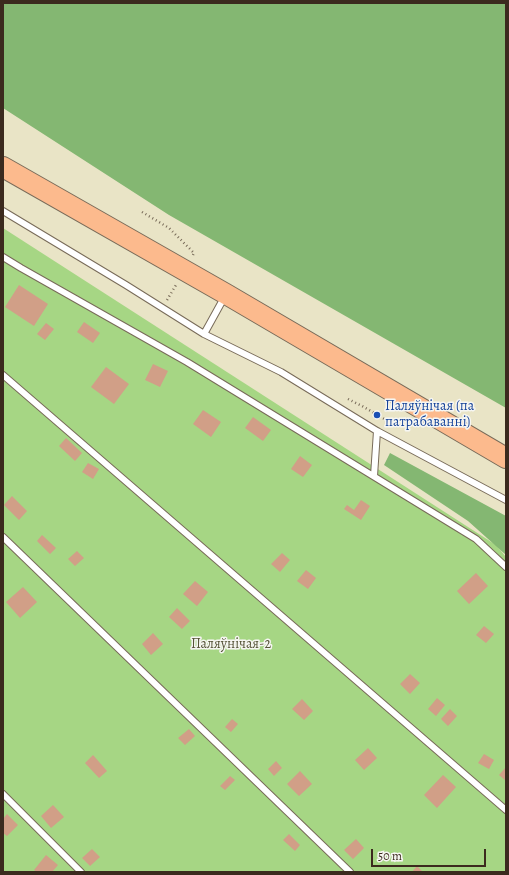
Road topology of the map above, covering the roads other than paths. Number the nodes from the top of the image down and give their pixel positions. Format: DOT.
graph roads {
  1 [pos="3,167"];
  2 [pos="3,211"];
  3 [pos="3,257"];
  4 [pos="226,294"];
  5 [pos="204,334"];
  6 [pos="3,375"];
  7 [pos="377,431"];
  8 [pos="506,458"];
  9 [pos="374,476"];
  10 [pos="506,500"];
  11 [pos="3,537"];
  12 [pos="506,567"];
  13 [pos="3,794"];
  14 [pos="506,810"];
  15 [pos="81,872"];
  16 [pos="350,872"];
  1 -- 4 [label="main road"];
  2 -- 5 [label="lane"];
  3 -- 9 [label="lane"];
  4 -- 5 [label="lane"];
  4 -- 8 [label="main road"];
  5 -- 7 [label="lane"];
  6 -- 14 [label="lane"];
  7 -- 9 [label="lane"];
  7 -- 10 [label="lane"];
  9 -- 12 [label="lane"];
  11 -- 16 [label="lane"];
  13 -- 15 [label="lane"];
}
